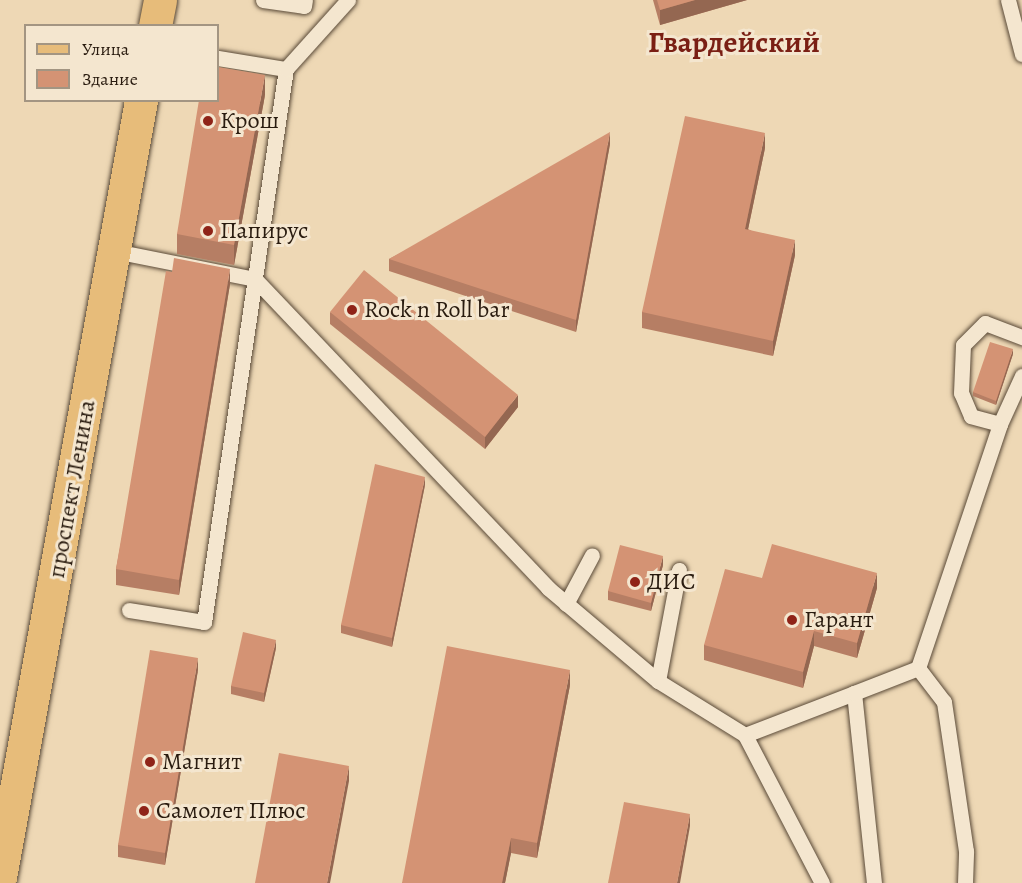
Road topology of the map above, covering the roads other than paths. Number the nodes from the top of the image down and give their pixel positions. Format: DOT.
graph roads {
  1 [pos="160,0"];
  2 [pos="263,0"];
  3 [pos="305,0"];
  4 [pos="348,0"];
  5 [pos="1008,0"];
  6 [pos="155,24"];
  7 [pos="1022,54"];
  8 [pos="219,58"];
  9 [pos="286,69"];
  10 [pos="141,102"];
  11 [pos="116,251"];
  12 [pos="255,279"];
  13 [pos="1022,337"];
  14 [pos="1022,376"];
  15 [pos="1000,424"];
  16 [pos="592,555"];
  17 [pos="679,570"];
  18 [pos="566,604"];
  19 [pos="129,610"];
  20 [pos="918,668"];
  21 [pos="658,681"];
  22 [pos="854,693"];
  23 [pos="745,735"];
  24 [pos="0,877"];
  25 [pos="822,883"];
  26 [pos="874,883"];
  27 [pos="965,883"];
  1 -- 6 [label="main road"];
  2 -- 3 [label="lane"];
  4 -- 9 [label="lane"];
  5 -- 7 [label="lane"];
  8 -- 9 [label="lane"];
  9 -- 12 [label="lane"];
  10 -- 11 [label="main road, проспект Ленина"];
  11 -- 12 [label="lane"];
  11 -- 24 [label="main road, проспект Ленина"];
  12 -- 18 [label="lane"];
  12 -- 19 [label="lane"];
  13 -- 15 [label="lane"];
  14 -- 15 [label="lane"];
  15 -- 20 [label="lane"];
  16 -- 18 [label="lane"];
  17 -- 21 [label="lane"];
  18 -- 21 [label="lane"];
  20 -- 22 [label="lane"];
  20 -- 27 [label="lane"];
  21 -- 23 [label="lane"];
  22 -- 23 [label="lane"];
  22 -- 26 [label="lane"];
  23 -- 25 [label="lane"];
}
